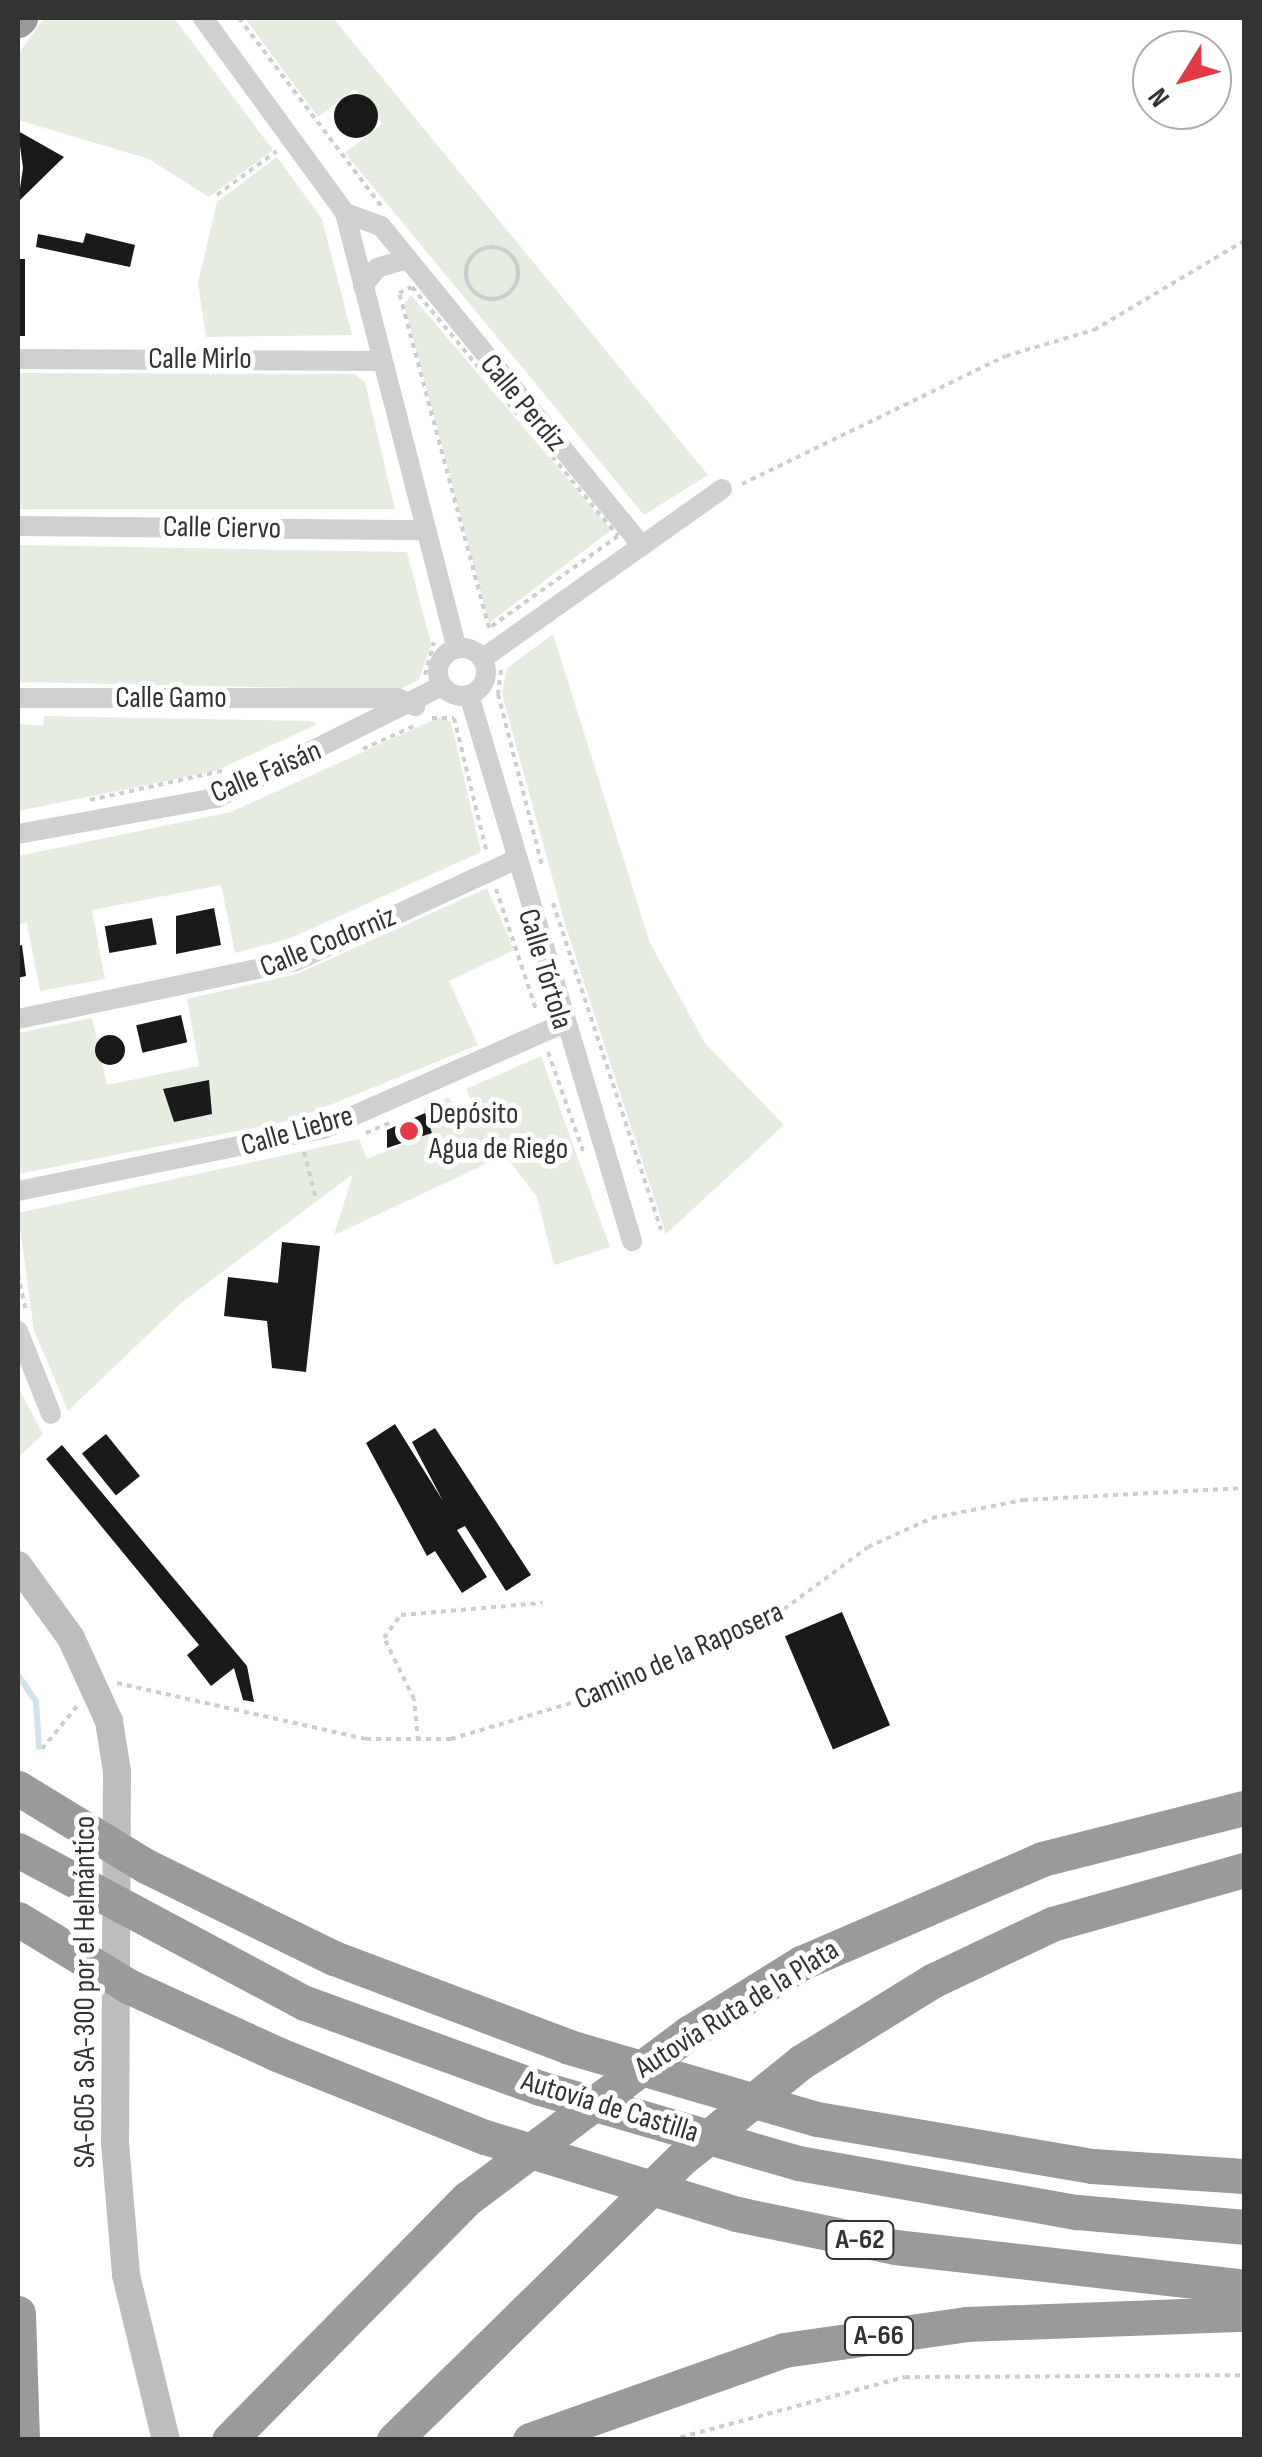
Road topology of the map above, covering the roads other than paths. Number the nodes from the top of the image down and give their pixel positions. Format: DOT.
graph roads {
  1 [pos="204,18"];
  2 [pos="348,221"];
  3 [pos="398,253"];
  4 [pos="363,286"];
  5 [pos="18,359"];
  6 [pos="382,361"];
  7 [pos="722,489"];
  8 [pos="18,526"];
  9 [pos="426,530"];
  10 [pos="642,546"];
  11 [pos="457,648"];
  12 [pos="492,662"];
  13 [pos="442,686"];
  14 [pos="468,695"];
  15 [pos="417,696"];
  16 [pos="18,698"];
  17 [pos="324,702"];
  18 [pos="350,736"];
  19 [pos="18,834"];
  20 [pos="512,862"];
  21 [pos="18,1019"];
  22 [pos="562,1024"];
  23 [pos="18,1191"];
  24 [pos="632,1241"];
  25 [pos="18,1331"];
  26 [pos="51,1414"];
  27 [pos="18,1565"];
  28 [pos="18,1788"];
  29 [pos="1244,1808"];
  30 [pos="18,1850"];
  31 [pos="1233,1871"];
  32 [pos="18,1919"];
  33 [pos="1244,2176"];
  34 [pos="1244,2228"];
  35 [pos="1244,2288"];
  36 [pos="18,2313"];
  37 [pos="1244,2314"];
  38 [pos="22,2440"];
  39 [pos="166,2440"];
  40 [pos="229,2440"];
  41 [pos="394,2440"];
  42 [pos="530,2440"];
  1 -- 2 [label="street, Calle Perdiz"];
  2 -- 3 [label="street, Calle Perdiz"];
  2 -- 4 [label="street"];
  3 -- 4 [label="street"];
  3 -- 10 [label="street, Calle Perdiz"];
  4 -- 6 [label="street"];
  5 -- 6 [label="street, Calle Mirlo"];
  6 -- 9 [label="street"];
  7 -- 10 [label="street"];
  8 -- 9 [label="street, Calle Ciervo"];
  9 -- 11 [label="street"];
  10 -- 12 [label="street"];
  11 -- 12 [label="street"];
  11 -- 13 [label="street"];
  12 -- 14 [label="street"];
  13 -- 14 [label="street"];
  13 -- 15 [label="street, Calle Faisán"];
  14 -- 20 [label="street, Calle Tórtola"];
  15 -- 17 [label="street, Calle Gamo"];
  15 -- 18 [label="street, Calle Faisán"];
  16 -- 17 [label="street, Calle Gamo"];
  17 -- 18 [label="street"];
  18 -- 19 [label="street, Calle Faisán"];
  20 -- 21 [label="street, Calle Codorniz"];
  20 -- 22 [label="street, Calle Tórtola"];
  22 -- 23 [label="street, Calle Liebre"];
  22 -- 24 [label="street, Calle Tórtola"];
  25 -- 26 [label="street"];
  27 -- 39 [label="street, SA-605 a SA-300 por el Helmántico"];
  28 -- 33 [label="highway"];
  29 -- 40 [label="highway, Autovía Ruta de la Plata"];
  30 -- 34 [label="highway, Autovía de Castilla / A-62"];
  31 -- 41 [label="highway"];
  32 -- 35 [label="highway, A-62"];
  36 -- 38 [label="highway"];
  37 -- 42 [label="highway, A-66"];
}
